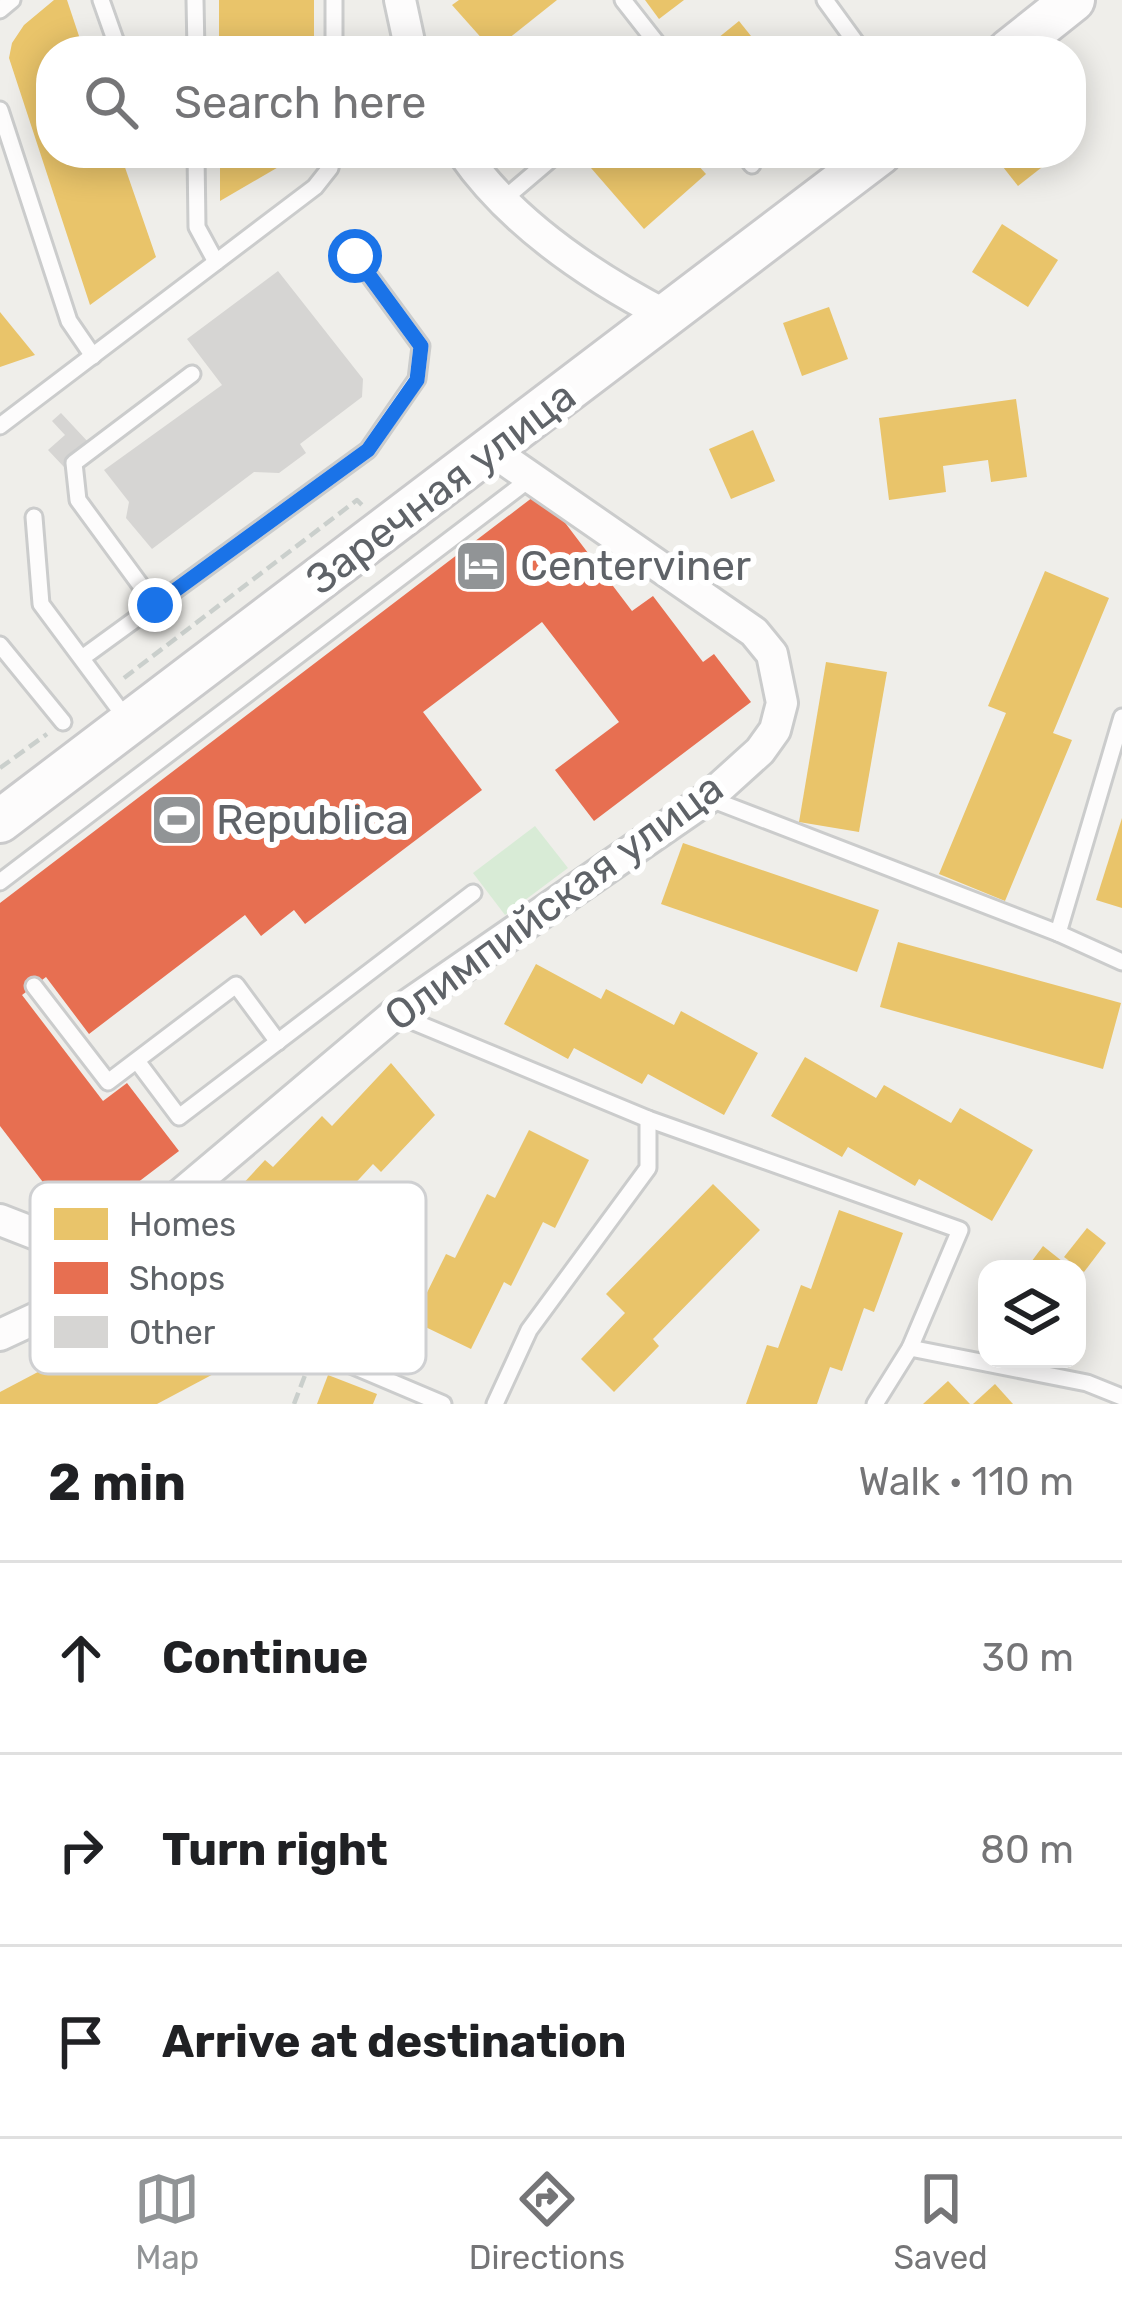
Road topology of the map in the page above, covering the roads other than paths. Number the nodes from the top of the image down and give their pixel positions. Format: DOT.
graph roads {
  1 [pos="13,0"];
  2 [pos="101,0"];
  3 [pos="195,0"];
  4 [pos="334,0"];
  5 [pos="400,0"];
  6 [pos="623,0"];
  7 [pos="825,0"];
  8 [pos="1073,0"];
  9 [pos="0,10"];
  10 [pos="113,36"];
  11 [pos="196,36"];
  12 [pos="334,36"];
  13 [pos="407,36"];
  14 [pos="651,36"];
  15 [pos="851,36"];
  16 [pos="1029,36"];
  17 [pos="0,110"];
  18 [pos="196,168"];
  19 [pos="330,168"];
  20 [pos="476,168"];
  21 [pos="541,168"];
  22 [pos="860,168"];
  23 [pos="504,200"];
  24 [pos="355,256"];
  25 [pos="216,262"];
  26 [pos="667,316"];
  27 [pos="93,356"];
  28 [pos="192,374"];
  29 [pos="0,426"];
  30 [pos="491,450"];
  31 [pos="531,478"];
  32 [pos="34,517"];
  33 [pos="155,605"];
  34 [pos="0,645"];
  35 [pos="82,658"];
  36 [pos="118,707"];
  37 [pos="1122,717"];
  38 [pos="70,731"];
  39 [pos="707,798"];
  40 [pos="0,820"];
  41 [pos="0,882"];
  42 [pos="473,893"];
  43 [pos="1058,933"];
  44 [pos="1122,962"];
  45 [pos="34,986"];
  46 [pos="395,1014"];
  47 [pos="278,1042"];
  48 [pos="136,1061"];
  49 [pos="648,1119"];
  50 [pos="196,1182"];
  51 [pos="0,1220"];
  52 [pos="30,1232"];
  53 [pos="30,1321"];
  54 [pos="0,1335"];
  55 [pos="910,1348"];
  56 [pos="373,1374"];
  57 [pos="1122,1397"];
  58 [pos="443,1404"];
  59 [pos="495,1404"];
  60 [pos="875,1404"];
  1 -- 9 [label="lane"];
  2 -- 10 [label="lane"];
  3 -- 11 [label="lane"];
  4 -- 12 [label="lane"];
  5 -- 13 [label="street"];
  6 -- 14 [label="lane"];
  7 -- 15 [label="lane"];
  8 -- 16 [label="main road"];
  17 -- 27 [label="lane"];
  18 -- 25 [label="lane"];
  19 -- 25 [label="lane"];
  20 -- 23 [label="street"];
  21 -- 23 [label="lane"];
  22 -- 26 [label="main road, Заречная улица"];
  23 -- 26 [label="street"];
  24 -- 33 [label="lane"];
  25 -- 27 [label="lane"];
  26 -- 30 [label="main road, Заречная улица"];
  27 -- 29 [label="lane"];
  28 -- 33 [label="lane"];
  30 -- 31 [label="street, Олимпийская улица"];
  30 -- 36 [label="main road, Заречная улица"];
  31 -- 39 [label="street, Олимпийская улица"];
  31 -- 41 [label="lane"];
  32 -- 35 [label="lane"];
  33 -- 35 [label="lane"];
  34 -- 38 [label="lane"];
  35 -- 36 [label="lane"];
  36 -- 38 [label="main road, Заречная улица"];
  37 -- 43 [label="lane"];
  38 -- 40 [label="main road, Заречная улица"];
  39 -- 43 [label="lane"];
  39 -- 46 [label="street, Олимпийская улица"];
  42 -- 47 [label="lane"];
  43 -- 44 [label="lane"];
  45 -- 48 [label="lane"];
  46 -- 49 [label="lane"];
  46 -- 50 [label="street, Олимпийская улица"];
  47 -- 48 [label="lane"];
  47 -- 48 [label="lane"];
  49 -- 55 [label="lane"];
  49 -- 59 [label="lane"];
  51 -- 52 [label="street"];
  53 -- 54 [label="street, Олимпийская улица"];
  55 -- 57 [label="lane"];
  55 -- 60 [label="lane"];
  56 -- 58 [label="lane"];
}
